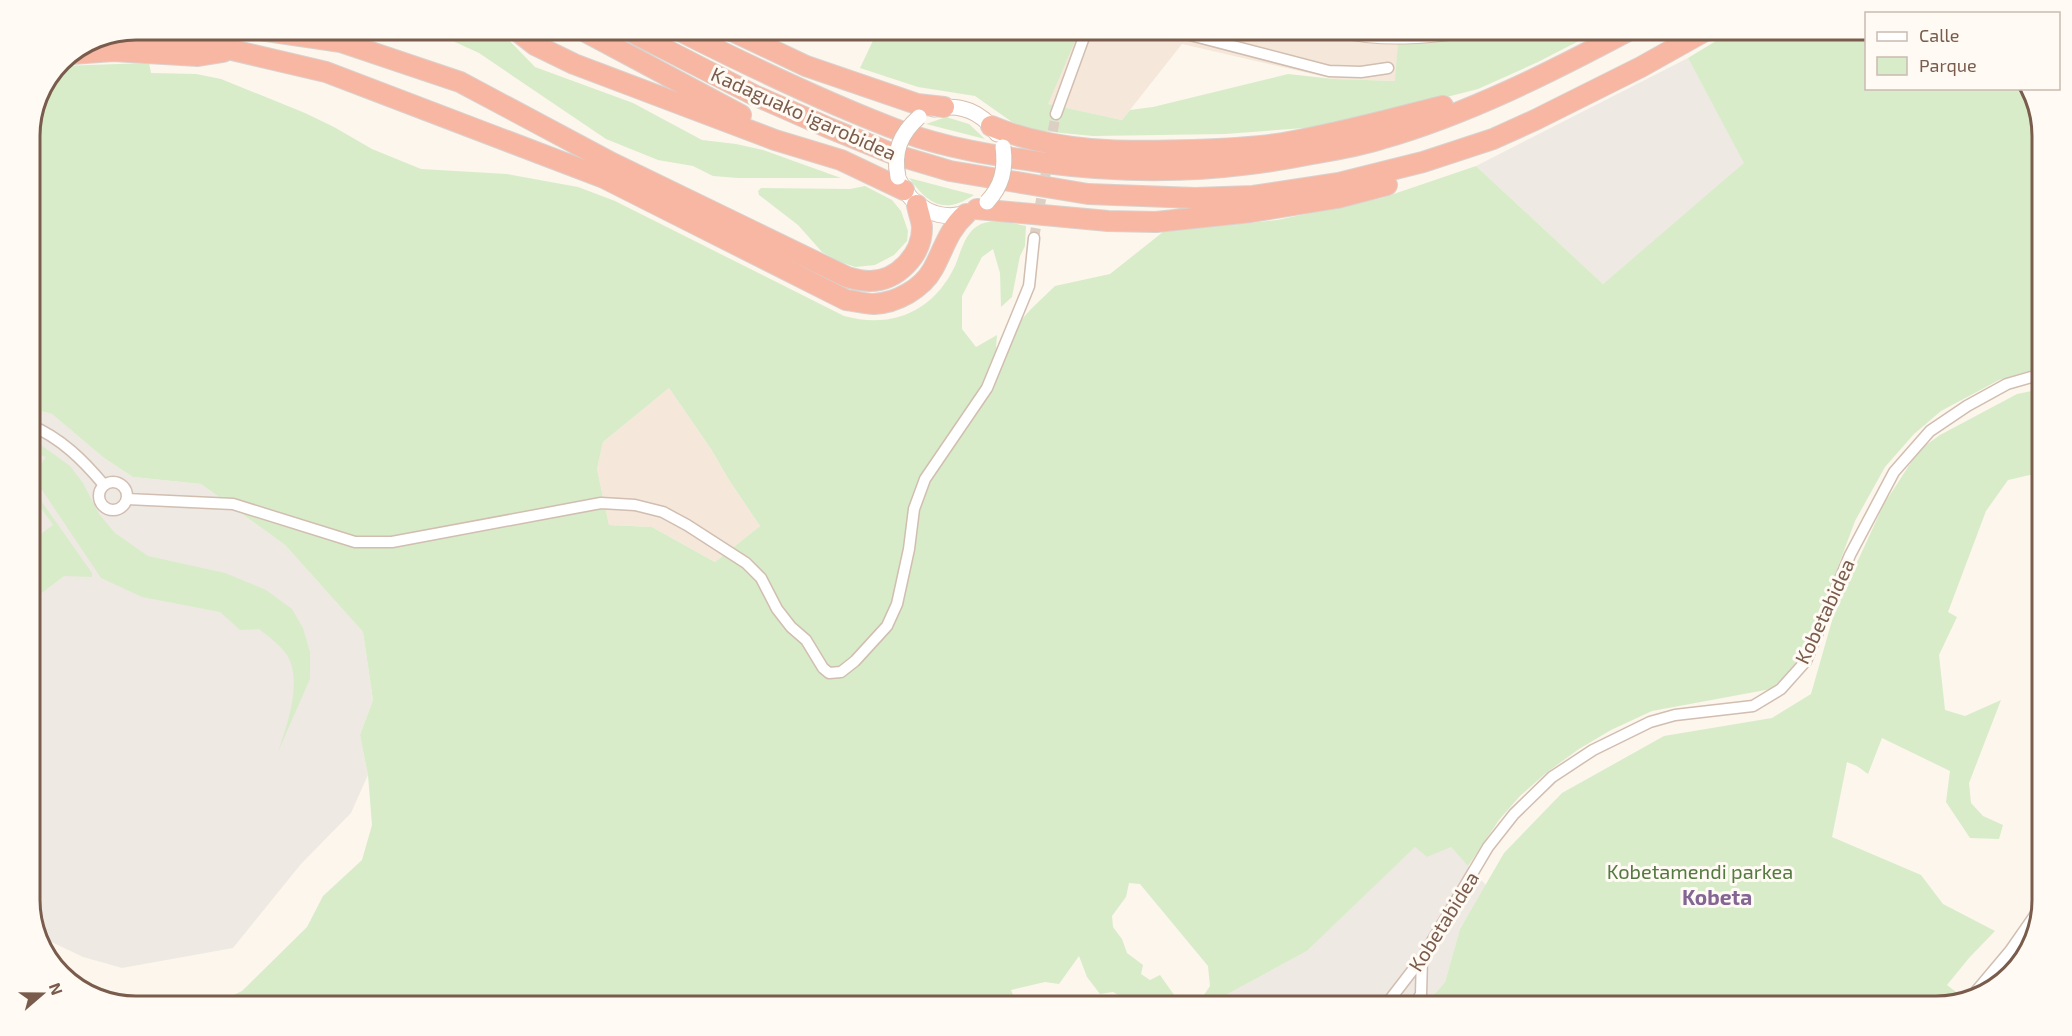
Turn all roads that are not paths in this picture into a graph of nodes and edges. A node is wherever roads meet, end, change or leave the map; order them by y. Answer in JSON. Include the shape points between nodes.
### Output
{"nodes":[{"id":1,"x":173,"y":40,"type":"edge"},
{"id":2,"x":328,"y":40,"type":"edge"},
{"id":3,"x":529,"y":40,"type":"edge"},
{"id":4,"x":600,"y":40,"type":"edge"},
{"id":5,"x":647,"y":40,"type":"edge"},
{"id":6,"x":699,"y":40,"type":"edge"},
{"id":7,"x":751,"y":40,"type":"edge"},
{"id":8,"x":776,"y":40,"type":"edge"},
{"id":9,"x":1083,"y":40,"type":"edge"},
{"id":10,"x":1210,"y":40,"type":"edge"},
{"id":11,"x":1611,"y":40,"type":"edge"},
{"id":12,"x":1689,"y":40,"type":"edge"},
{"id":13,"x":235,"y":50,"type":"junction"},
{"id":14,"x":88,"y":53,"type":"edge"},
{"id":15,"x":1388,"y":68,"type":"dead end"},
{"id":16,"x":861,"y":84,"type":"junction"},
{"id":17,"x":1481,"y":102,"type":"junction"},
{"id":18,"x":944,"y":107,"type":"junction"},
{"id":19,"x":1056,"y":114,"type":"tunnel mouth"},
{"id":20,"x":992,"y":126,"type":"junction"},
{"id":21,"x":800,"y":146,"type":"junction"},
{"id":22,"x":1459,"y":150,"type":"junction"},
{"id":23,"x":901,"y":184,"type":"junction"},
{"id":24,"x":917,"y":205,"type":"junction"},
{"id":25,"x":976,"y":208,"type":"junction"},
{"id":26,"x":1034,"y":238,"type":"tunnel mouth"},
{"id":27,"x":2031,"y":377,"type":"edge"},
{"id":28,"x":41,"y":431,"type":"edge"},
{"id":29,"x":104,"y":485,"type":"junction"},
{"id":30,"x":127,"y":499,"type":"junction"},
{"id":31,"x":2028,"y":925,"type":"edge"},
{"id":32,"x":1422,"y":958,"type":"junction"},
{"id":33,"x":1984,"y":982,"type":"edge"},
{"id":34,"x":1392,"y":996,"type":"edge"},
{"id":35,"x":1420,"y":996,"type":"edge"}],
"edges":[{"from":1,"to":13,"type":"highway"},
{"from":2,"to":24,"type":"highway","via":[[460,82],[612,163],[847,278],[872,281],[891,276],[906,266],[916,252],[922,228]]},
{"from":3,"to":21,"type":"highway","via":[[574,64]]},
{"from":4,"to":21,"type":"highway"},
{"from":5,"to":22,"type":"highway","name":"Kadaguako igarobidea","via":[[754,95],[893,154],[950,171],[1088,195],[1253,196],[1365,178]]},
{"from":6,"to":17,"type":"highway","name":"Kadaguako igarobidea","via":[[814,95],[905,132],[1004,156],[1110,170],[1199,170],[1289,159],[1380,140]]},
{"from":7,"to":16,"type":"highway","via":[[806,66]]},
{"from":8,"to":16,"type":"highway","via":[[843,70]]},
{"from":9,"to":19,"type":"street"},
{"from":10,"to":15,"type":"street","via":[[1329,71]]},
{"from":11,"to":17,"type":"highway","name":"Kadaguako igarobidea"},
{"from":12,"to":22,"type":"highway","name":"Kadaguako igarobidea","via":[[1535,120]]},
{"from":13,"to":14,"type":"highway","via":[[198,56]]},
{"from":13,"to":25,"type":"highway","via":[[326,72],[604,178],[846,300],[874,304],[896,300],[916,288],[932,272],[955,224]]},
{"from":16,"to":18,"type":"highway","via":[[917,104]]},
{"from":17,"to":20,"type":"highway","via":[[1448,105],[1282,144],[1215,149],[1143,151],[1068,146],[1019,138]]},
{"from":18,"to":20,"type":"street","via":[[970,111]]},
{"from":18,"to":23,"type":"street","bridge":true,"via":[[918,117],[909,126],[899,144],[896,164]]},
{"from":20,"to":25,"type":"street","bridge":true,"via":[[1003,147],[1002,177],[995,193]]},
{"from":21,"to":23,"type":"highway"},
{"from":22,"to":25,"type":"highway","via":[[1424,174],[1376,189],[1251,212],[1156,222]]},
{"from":23,"to":24,"type":"street"},
{"from":24,"to":25,"type":"street","via":[[945,216]]},
{"from":26,"to":30,"type":"street","via":[[1029,286],[987,388],[925,479],[914,509],[897,604],[887,626],[841,672],[829,674],[823,668],[806,640],[777,609],[761,578],[746,563],[663,512],[635,505],[601,503],[392,542],[355,542],[233,504]]},
{"from":27,"to":32,"type":"street","name":"Kobetabidea","via":[[2007,384],[1930,431],[1894,472],[1850,555],[1806,661],[1781,689],[1753,706],[1675,715],[1650,722],[1593,750],[1552,777],[1488,847]]},
{"from":28,"to":29,"type":"street","via":[[85,462]]},
{"from":29,"to":30,"type":"street","via":[[113,482],[122,486]]},
{"from":29,"to":30,"type":"street","via":[[98,497],[105,508],[117,510]]},
{"from":31,"to":33,"type":"street"},
{"from":32,"to":34,"type":"street","name":"Kobetabidea"},
{"from":32,"to":35,"type":"street"}]}
